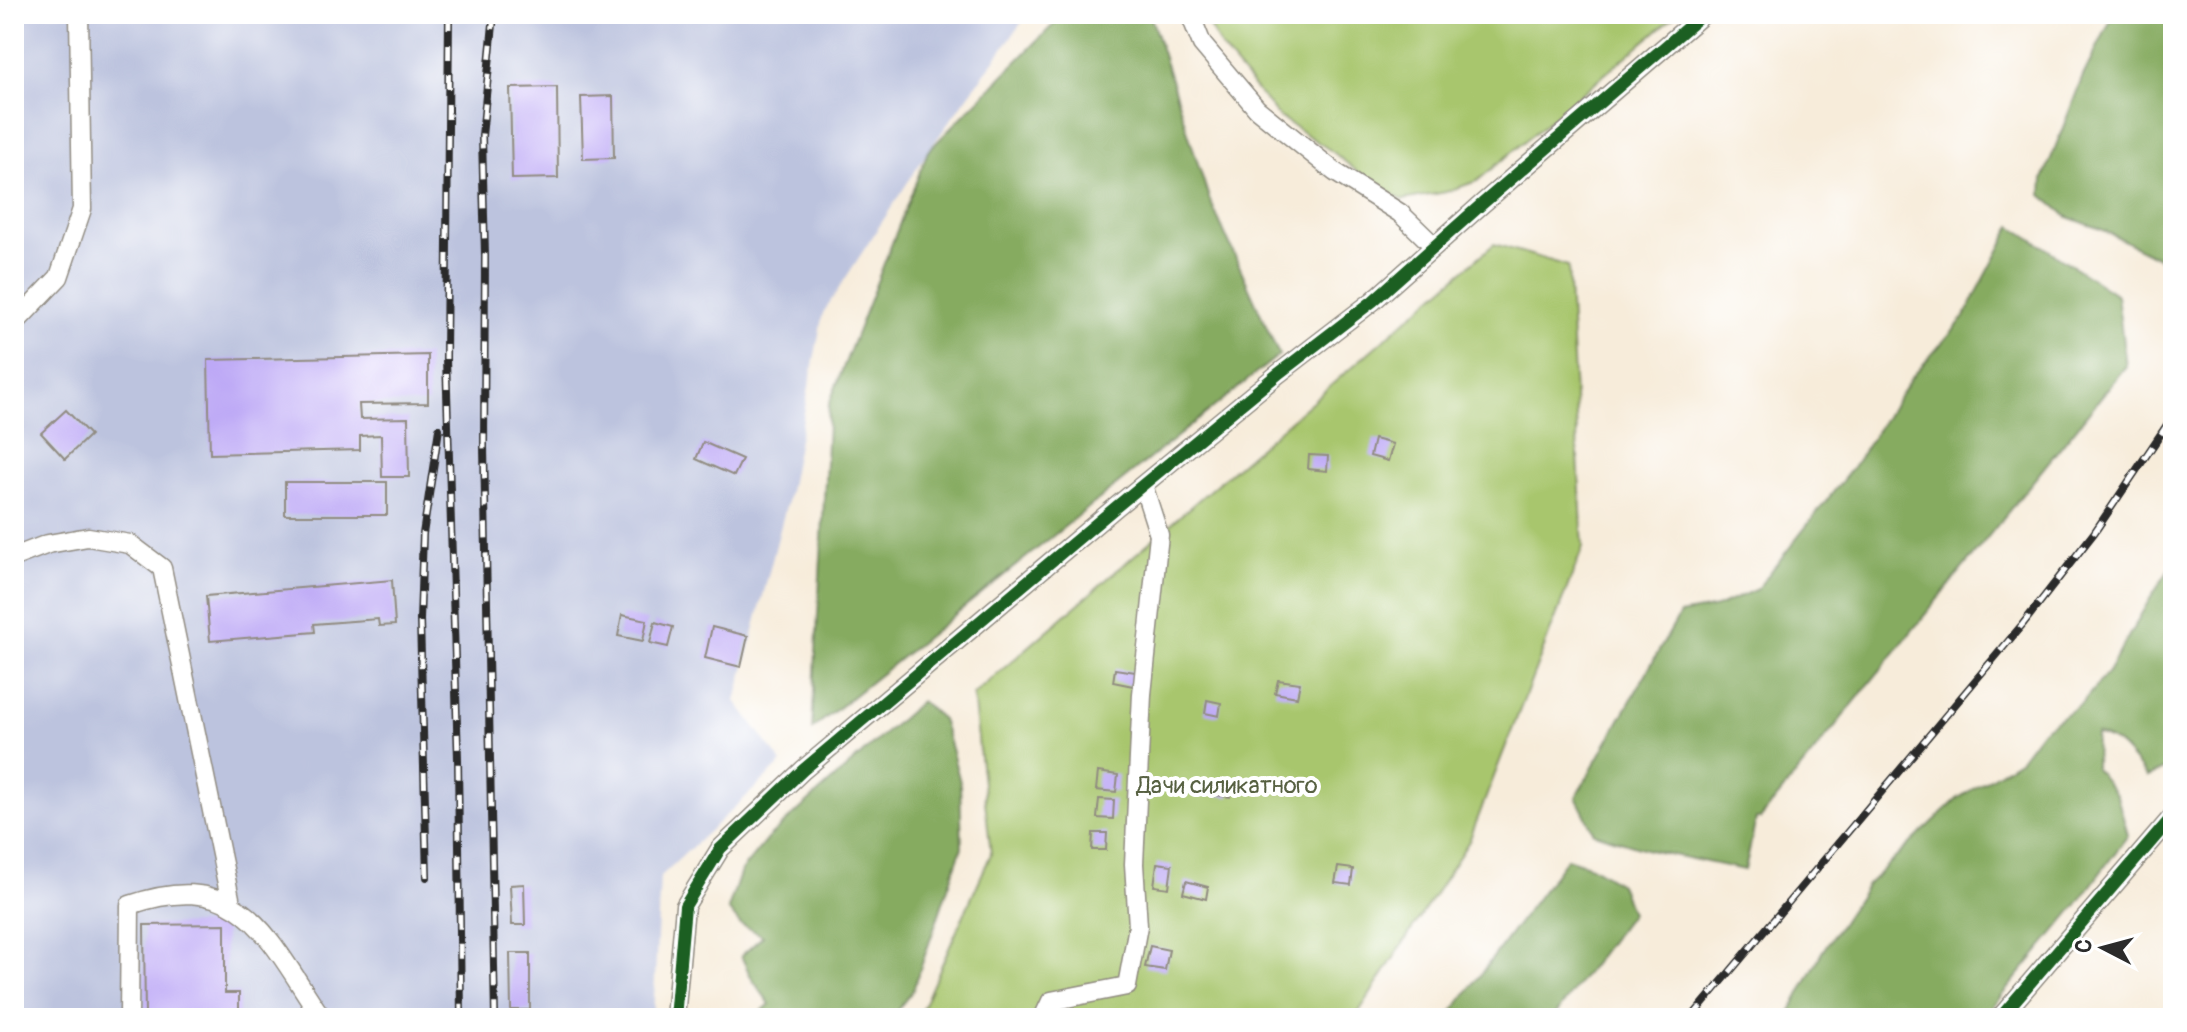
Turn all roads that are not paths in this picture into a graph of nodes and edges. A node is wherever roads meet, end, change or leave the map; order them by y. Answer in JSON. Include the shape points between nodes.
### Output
{"nodes":[{"id":1,"x":79,"y":14,"type":"edge"},
{"id":2,"x":1190,"y":14,"type":"edge"},
{"id":3,"x":1703,"y":14,"type":"edge"},
{"id":4,"x":1434,"y":246,"type":"junction"},
{"id":5,"x":14,"y":324,"type":"edge"},
{"id":6,"x":1143,"y":485,"type":"junction"},
{"id":7,"x":14,"y":557,"type":"edge"},
{"id":8,"x":2173,"y":816,"type":"edge"},
{"id":9,"x":231,"y":903,"type":"junction"},
{"id":10,"x":129,"y":1018,"type":"edge"},
{"id":11,"x":322,"y":1018,"type":"edge"},
{"id":12,"x":675,"y":1018,"type":"edge"},
{"id":13,"x":1043,"y":1018,"type":"edge"},
{"id":14,"x":2000,"y":1018,"type":"edge"}],
"edges":[{"from":1,"to":5,"type":"street","via":[[82,209],[59,277]]},
{"from":2,"to":4,"type":"street","via":[[1202,44],[1257,109],[1335,172],[1400,213]]},
{"from":3,"to":4,"type":"street"},
{"from":4,"to":6,"type":"street"},
{"from":6,"to":12,"type":"street","via":[[803,770],[720,849],[685,906]]},
{"from":6,"to":13,"type":"street","via":[[1159,535],[1142,694],[1134,864],[1138,926],[1127,986],[1051,1001]]},
{"from":7,"to":9,"type":"street","via":[[88,537],[130,544],[162,568]]},
{"from":8,"to":14,"type":"street"},
{"from":9,"to":10,"type":"street","via":[[193,894],[156,896],[130,905]]},
{"from":9,"to":11,"type":"street","via":[[257,922]]}]}
